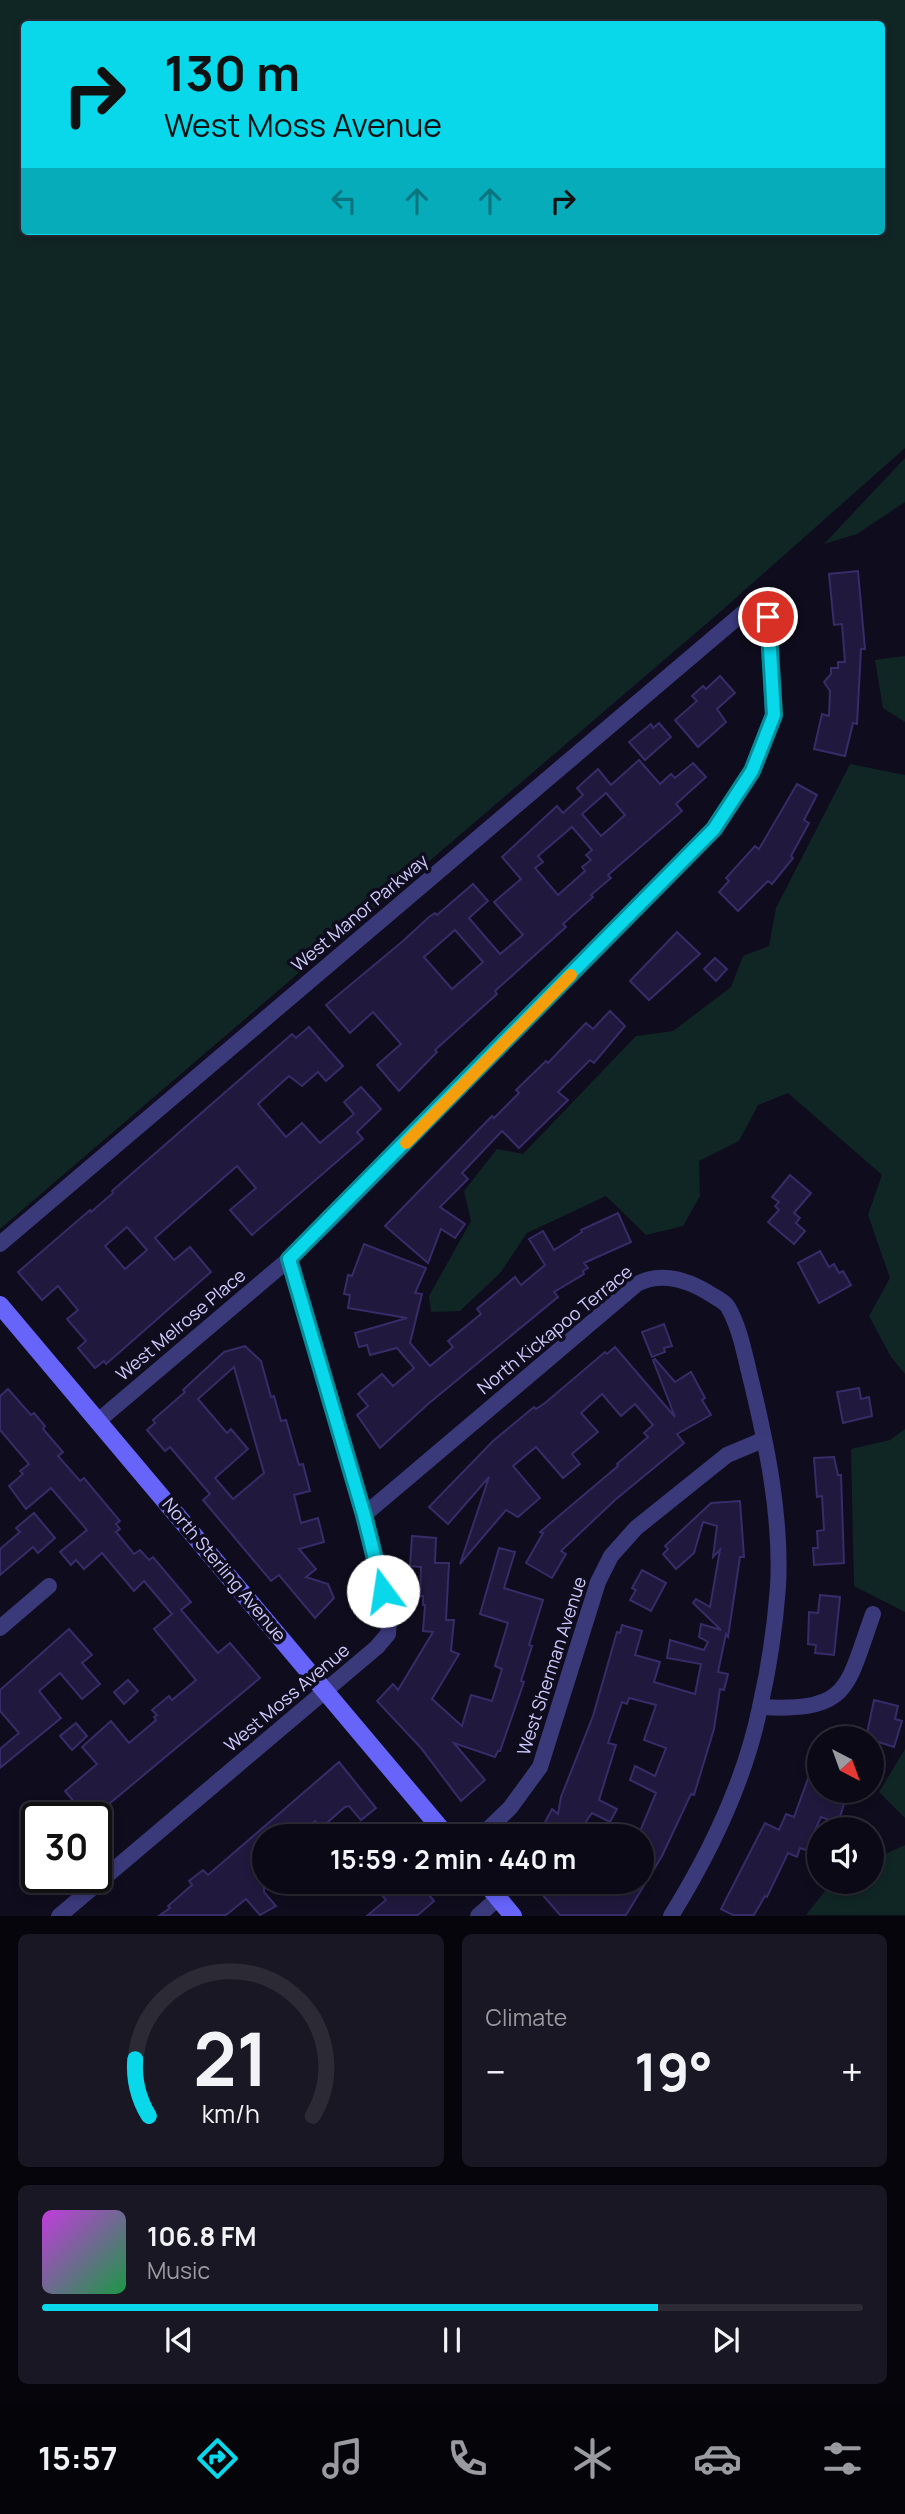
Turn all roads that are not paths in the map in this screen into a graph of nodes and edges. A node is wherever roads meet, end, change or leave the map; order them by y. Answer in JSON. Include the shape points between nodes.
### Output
{"nodes":[{"id":1,"x":0,"y":1244,"type":"edge"},
{"id":2,"x":289,"y":1259,"type":"junction"},
{"id":3,"x":0,"y":1306,"type":"edge"},
{"id":4,"x":98,"y":1421,"type":"junction"},
{"id":5,"x":764,"y":1440,"type":"junction"},
{"id":6,"x":364,"y":1515,"type":"junction"},
{"id":7,"x":49,"y":1586,"type":"dead end"},
{"id":8,"x":873,"y":1614,"type":"dead end"},
{"id":9,"x":0,"y":1628,"type":"edge"},
{"id":10,"x":326,"y":1690,"type":"junction"},
{"id":11,"x":760,"y":1707,"type":"junction"},
{"id":12,"x":437,"y":1824,"type":"edge"},
{"id":13,"x":493,"y":1824,"type":"edge"},
{"id":14,"x":495,"y":1894,"type":"edge"},
{"id":15,"x":498,"y":1898,"type":"junction"},
{"id":16,"x":59,"y":1916,"type":"edge"},
{"id":17,"x":478,"y":1916,"type":"edge"},
{"id":18,"x":513,"y":1916,"type":"edge"},
{"id":19,"x":671,"y":1916,"type":"edge"}],
"edges":[{"from":1,"to":2,"type":"street","name":"West Manor Parkway","via":[[744,612],[768,617],[774,715],[752,771],[714,829]]},
{"from":2,"to":4,"type":"street","name":"West Melrose Place"},
{"from":2,"to":6,"type":"street","name":"West Moss Avenue"},
{"from":3,"to":4,"type":"street","name":"North Sterling Avenue"},
{"from":4,"to":10,"type":"street","name":"North Sterling Avenue"},
{"from":5,"to":6,"type":"street","name":"North Kickapoo Terrace","via":[[743,1346],[727,1304],[695,1284],[648,1279],[634,1286]]},
{"from":5,"to":11,"type":"street","name":"North Kickapoo Terrace","via":[[776,1523],[778,1585]]},
{"from":5,"to":13,"type":"street","name":"West Sherman Avenue","via":[[727,1455],[636,1528],[611,1556],[598,1582],[540,1767]]},
{"from":6,"to":10,"type":"street","name":"West Moss Avenue","via":[[389,1617],[388,1634]]},
{"from":7,"to":9,"type":"street"},
{"from":8,"to":11,"type":"street","via":[[840,1693],[813,1707]]},
{"from":10,"to":12,"type":"street","name":"North Sterling Avenue"},
{"from":10,"to":16,"type":"street","name":"West Moss Avenue"},
{"from":11,"to":19,"type":"street","name":"North Kickapoo Terrace","via":[[746,1761]]},
{"from":14,"to":15,"type":"street"},
{"from":15,"to":17,"type":"street"},
{"from":15,"to":18,"type":"street"}]}
